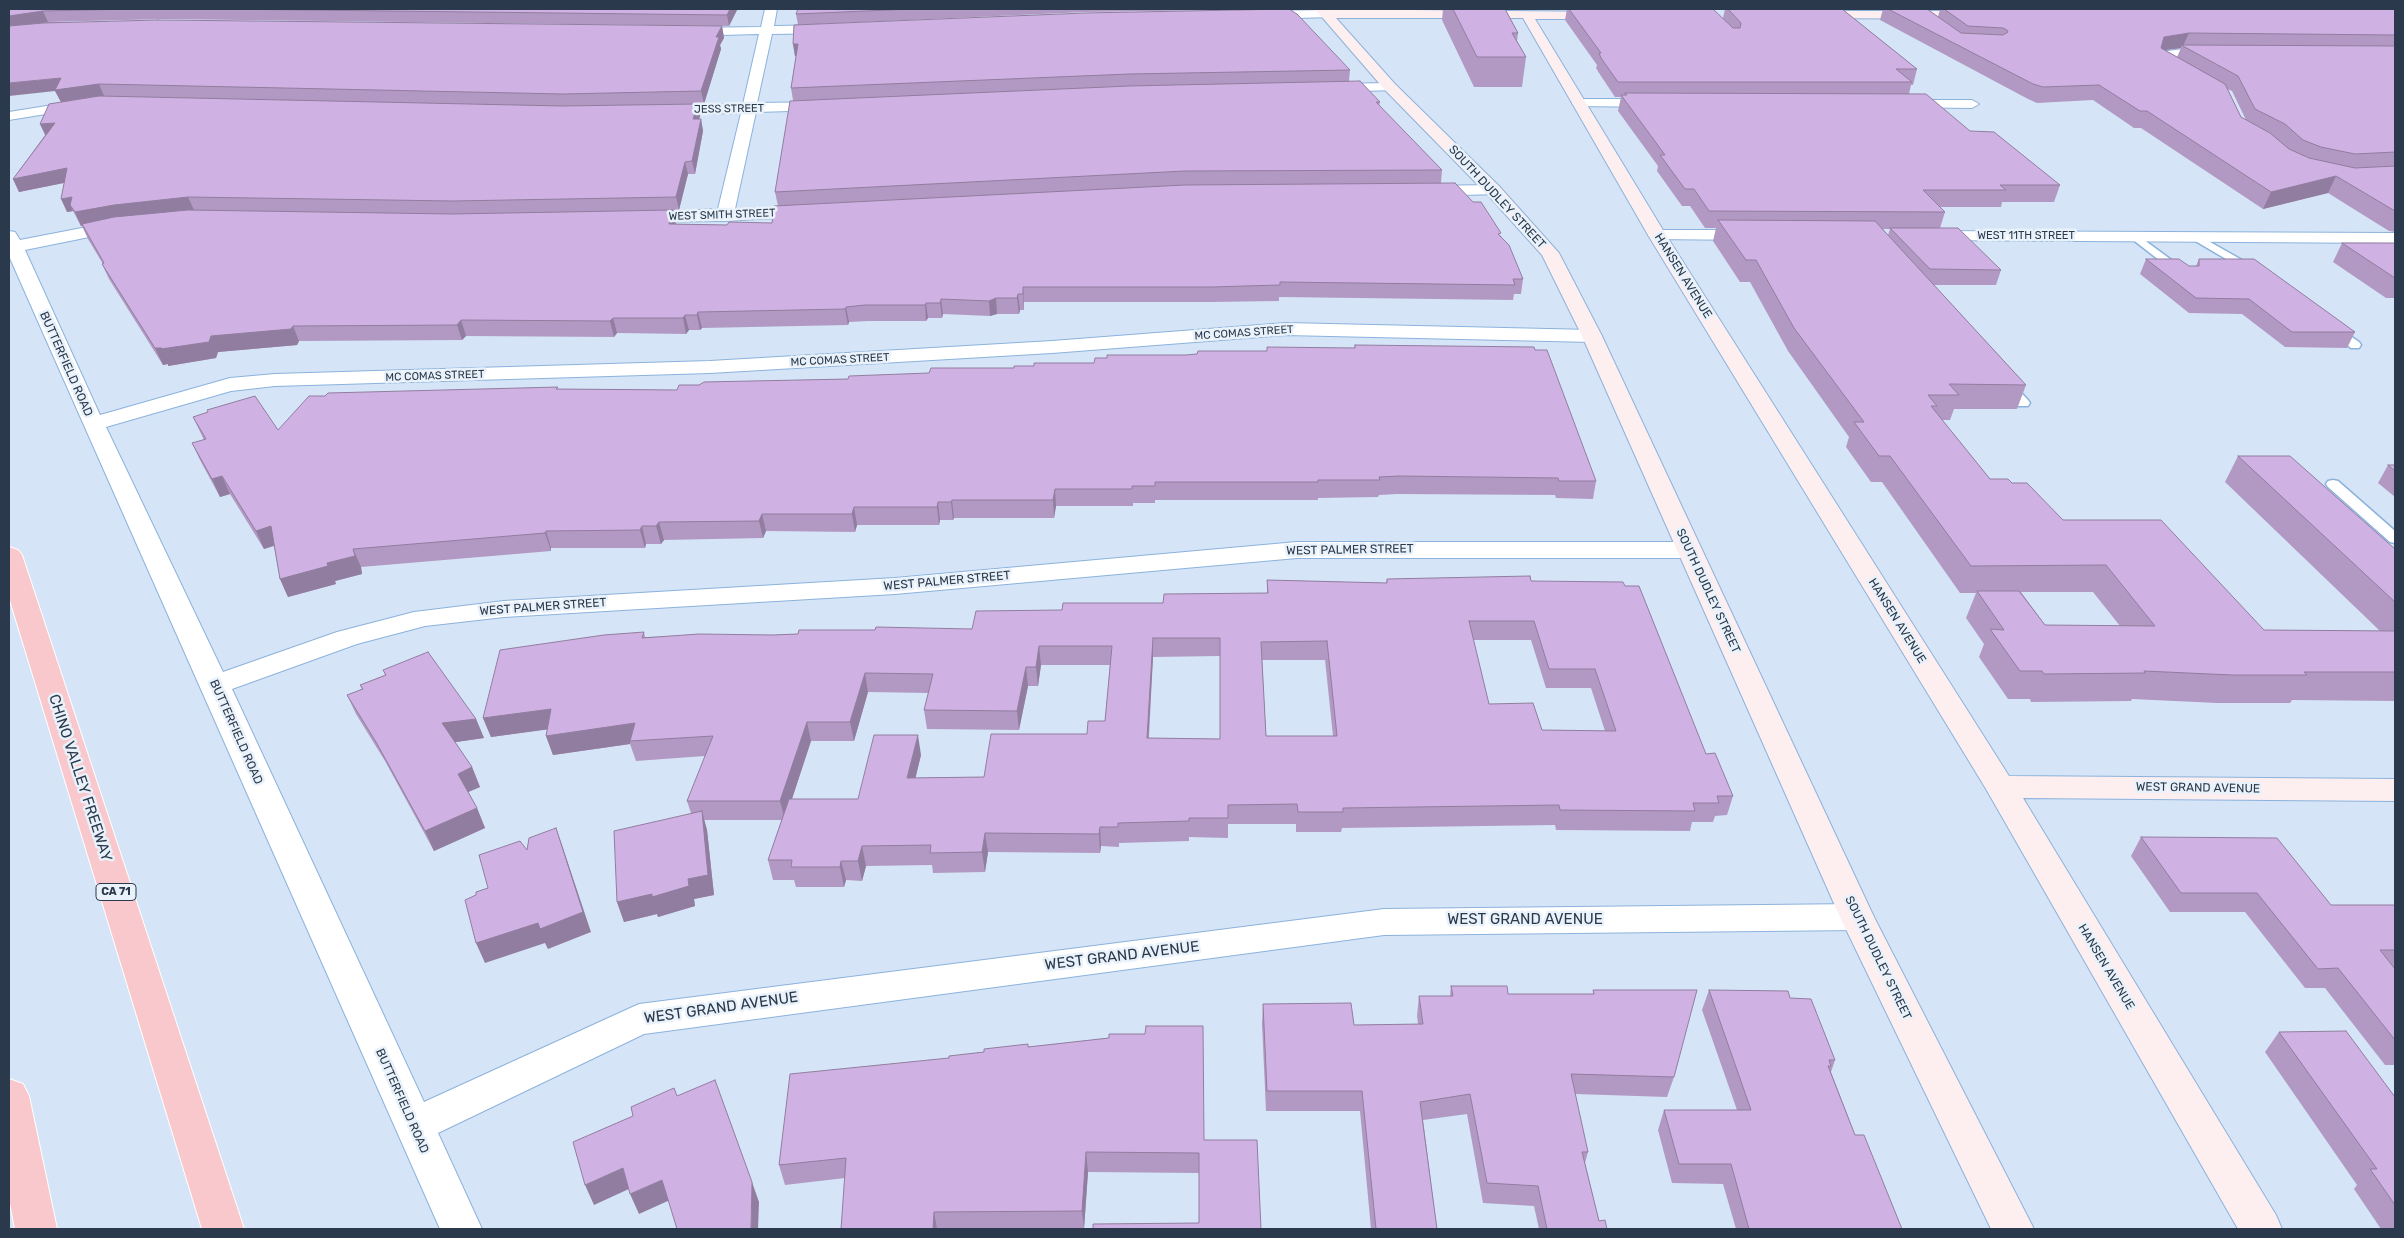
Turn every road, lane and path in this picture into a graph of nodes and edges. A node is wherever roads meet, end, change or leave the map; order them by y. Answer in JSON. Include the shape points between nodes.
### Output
{"nodes":[{"id":1,"x":771,"y":9,"type":"edge"},
{"id":2,"x":1324,"y":11,"type":"edge"},
{"id":3,"x":1498,"y":12,"type":"edge"},
{"id":4,"x":1250,"y":15,"type":"edge"},
{"id":5,"x":1527,"y":15,"type":"junction"},
{"id":6,"x":1614,"y":15,"type":"edge"},
{"id":7,"x":1796,"y":15,"type":"edge"},
{"id":8,"x":1920,"y":15,"type":"junction"},
{"id":9,"x":1990,"y":15,"type":"edge"},
{"id":10,"x":1934,"y":24,"type":"edge"},
{"id":11,"x":842,"y":28,"type":"edge"},
{"id":12,"x":676,"y":32,"type":"edge"},
{"id":13,"x":764,"y":32,"type":"junction"},
{"id":14,"x":2230,"y":54,"type":"edge"},
{"id":15,"x":2201,"y":81,"type":"edge"},
{"id":16,"x":1390,"y":86,"type":"junction"},
{"id":17,"x":1316,"y":88,"type":"edge"},
{"id":18,"x":94,"y":103,"type":"edge"},
{"id":19,"x":1579,"y":103,"type":"junction"},
{"id":20,"x":1677,"y":103,"type":"edge"},
{"id":21,"x":1883,"y":104,"type":"edge"},
{"id":22,"x":1972,"y":104,"type":"dead end"},
{"id":23,"x":838,"y":106,"type":"edge"},
{"id":24,"x":749,"y":109,"type":"junction"},
{"id":25,"x":643,"y":111,"type":"edge"},
{"id":26,"x":9,"y":116,"type":"edge"},
{"id":27,"x":1493,"y":190,"type":"junction"},
{"id":28,"x":1405,"y":191,"type":"edge"},
{"id":29,"x":822,"y":211,"type":"edge"},
{"id":30,"x":725,"y":216,"type":"junction"},
{"id":31,"x":617,"y":219,"type":"edge"},
{"id":32,"x":138,"y":223,"type":"edge"},
{"id":33,"x":1658,"y":235,"type":"junction"},
{"id":34,"x":1764,"y":235,"type":"edge"},
{"id":35,"x":1911,"y":236,"type":"edge"},
{"id":36,"x":2136,"y":237,"type":"junction"},
{"id":37,"x":2196,"y":237,"type":"junction"},
{"id":38,"x":2395,"y":238,"type":"edge"},
{"id":39,"x":11,"y":241,"type":"edge"},
{"id":40,"x":2186,"y":277,"type":"edge"},
{"id":41,"x":2264,"y":278,"type":"edge"},
{"id":42,"x":2323,"y":321,"type":"edge"},
{"id":43,"x":1592,"y":336,"type":"junction"},
{"id":44,"x":2355,"y":345,"type":"dead end"},
{"id":45,"x":1997,"y":374,"type":"edge"},
{"id":46,"x":2023,"y":403,"type":"dead end"},
{"id":47,"x":93,"y":424,"type":"junction"},
{"id":48,"x":2333,"y":484,"type":"dead end"},
{"id":49,"x":2395,"y":539,"type":"edge"},
{"id":50,"x":1689,"y":550,"type":"junction"},
{"id":51,"x":9,"y":555,"type":"edge"},
{"id":52,"x":215,"y":685,"type":"junction"},
{"id":53,"x":2000,"y":787,"type":"junction"},
{"id":54,"x":2395,"y":790,"type":"edge"},
{"id":55,"x":1857,"y":917,"type":"junction"},
{"id":56,"x":9,"y":1096,"type":"edge"},
{"id":57,"x":413,"y":1126,"type":"junction"},
{"id":58,"x":36,"y":1229,"type":"edge"},
{"id":59,"x":223,"y":1229,"type":"edge"},
{"id":60,"x":460,"y":1229,"type":"edge"},
{"id":61,"x":2013,"y":1229,"type":"edge"},
{"id":62,"x":2261,"y":1229,"type":"edge"}],
"edges":[{"from":1,"to":13,"type":"street"},
{"from":2,"to":3,"type":"street"},
{"from":2,"to":4,"type":"street"},
{"from":2,"to":16,"type":"street","name":"SOUTH DUDLEY STREET"},
{"from":3,"to":5,"type":"street"},
{"from":5,"to":6,"type":"street"},
{"from":5,"to":19,"type":"street","name":"HANSEN AVENUE"},
{"from":7,"to":8,"type":"street"},
{"from":8,"to":9,"type":"street"},
{"from":8,"to":10,"type":"lane"},
{"from":11,"to":13,"type":"street"},
{"from":12,"to":13,"type":"street"},
{"from":13,"to":24,"type":"street"},
{"from":14,"to":15,"type":"street","via":[[2164,55],[2163,61]]},
{"from":16,"to":17,"type":"street"},
{"from":16,"to":27,"type":"street","name":"SOUTH DUDLEY STREET"},
{"from":18,"to":26,"type":"street"},
{"from":19,"to":20,"type":"street"},
{"from":19,"to":33,"type":"street","name":"HANSEN AVENUE"},
{"from":21,"to":22,"type":"street"},
{"from":23,"to":24,"type":"street","name":"JESS STREET"},
{"from":24,"to":25,"type":"street","name":"JESS STREET"},
{"from":24,"to":30,"type":"street"},
{"from":27,"to":28,"type":"street"},
{"from":27,"to":43,"type":"street","name":"SOUTH DUDLEY STREET","via":[[1550,253]]},
{"from":29,"to":30,"type":"street","name":"WEST SMITH STREET"},
{"from":30,"to":31,"type":"street","name":"WEST SMITH STREET"},
{"from":32,"to":39,"type":"street"},
{"from":33,"to":34,"type":"street"},
{"from":33,"to":53,"type":"street","name":"HANSEN AVENUE"},
{"from":35,"to":36,"type":"street","name":"WEST 11TH STREET"},
{"from":36,"to":37,"type":"street","name":"WEST 11TH STREET"},
{"from":36,"to":40,"type":"lane"},
{"from":37,"to":38,"type":"street","name":"WEST 11TH STREET"},
{"from":37,"to":41,"type":"lane"},
{"from":39,"to":47,"type":"street","name":"BUTTERFIELD ROAD"},
{"from":42,"to":44,"type":"lane"},
{"from":43,"to":47,"type":"street","name":"MC COMAS STREET","via":[[1286,330],[710,367],[275,380],[230,385]]},
{"from":43,"to":50,"type":"street","name":"SOUTH DUDLEY STREET"},
{"from":45,"to":46,"type":"lane"},
{"from":47,"to":52,"type":"street","name":"BUTTERFIELD ROAD"},
{"from":48,"to":49,"type":"lane"},
{"from":50,"to":52,"type":"street","name":"WEST PALMER STREET","via":[[1297,550],[895,586],[504,609],[424,618],[347,638]]},
{"from":50,"to":55,"type":"street","name":"SOUTH DUDLEY STREET"},
{"from":51,"to":59,"type":"highway","name":"CHINO VALLEY FREEWAY","number":"CA 71"},
{"from":52,"to":57,"type":"street","name":"BUTTERFIELD ROAD"},
{"from":53,"to":54,"type":"street","name":"WEST GRAND AVENUE"},
{"from":53,"to":62,"type":"street","name":"HANSEN AVENUE"},
{"from":55,"to":57,"type":"street","name":"WEST GRAND AVENUE","via":[[1384,922],[639,1019]]},
{"from":55,"to":61,"type":"street","name":"SOUTH DUDLEY STREET"},
{"from":56,"to":58,"type":"highway"},
{"from":57,"to":60,"type":"street","name":"BUTTERFIELD ROAD"}]}
